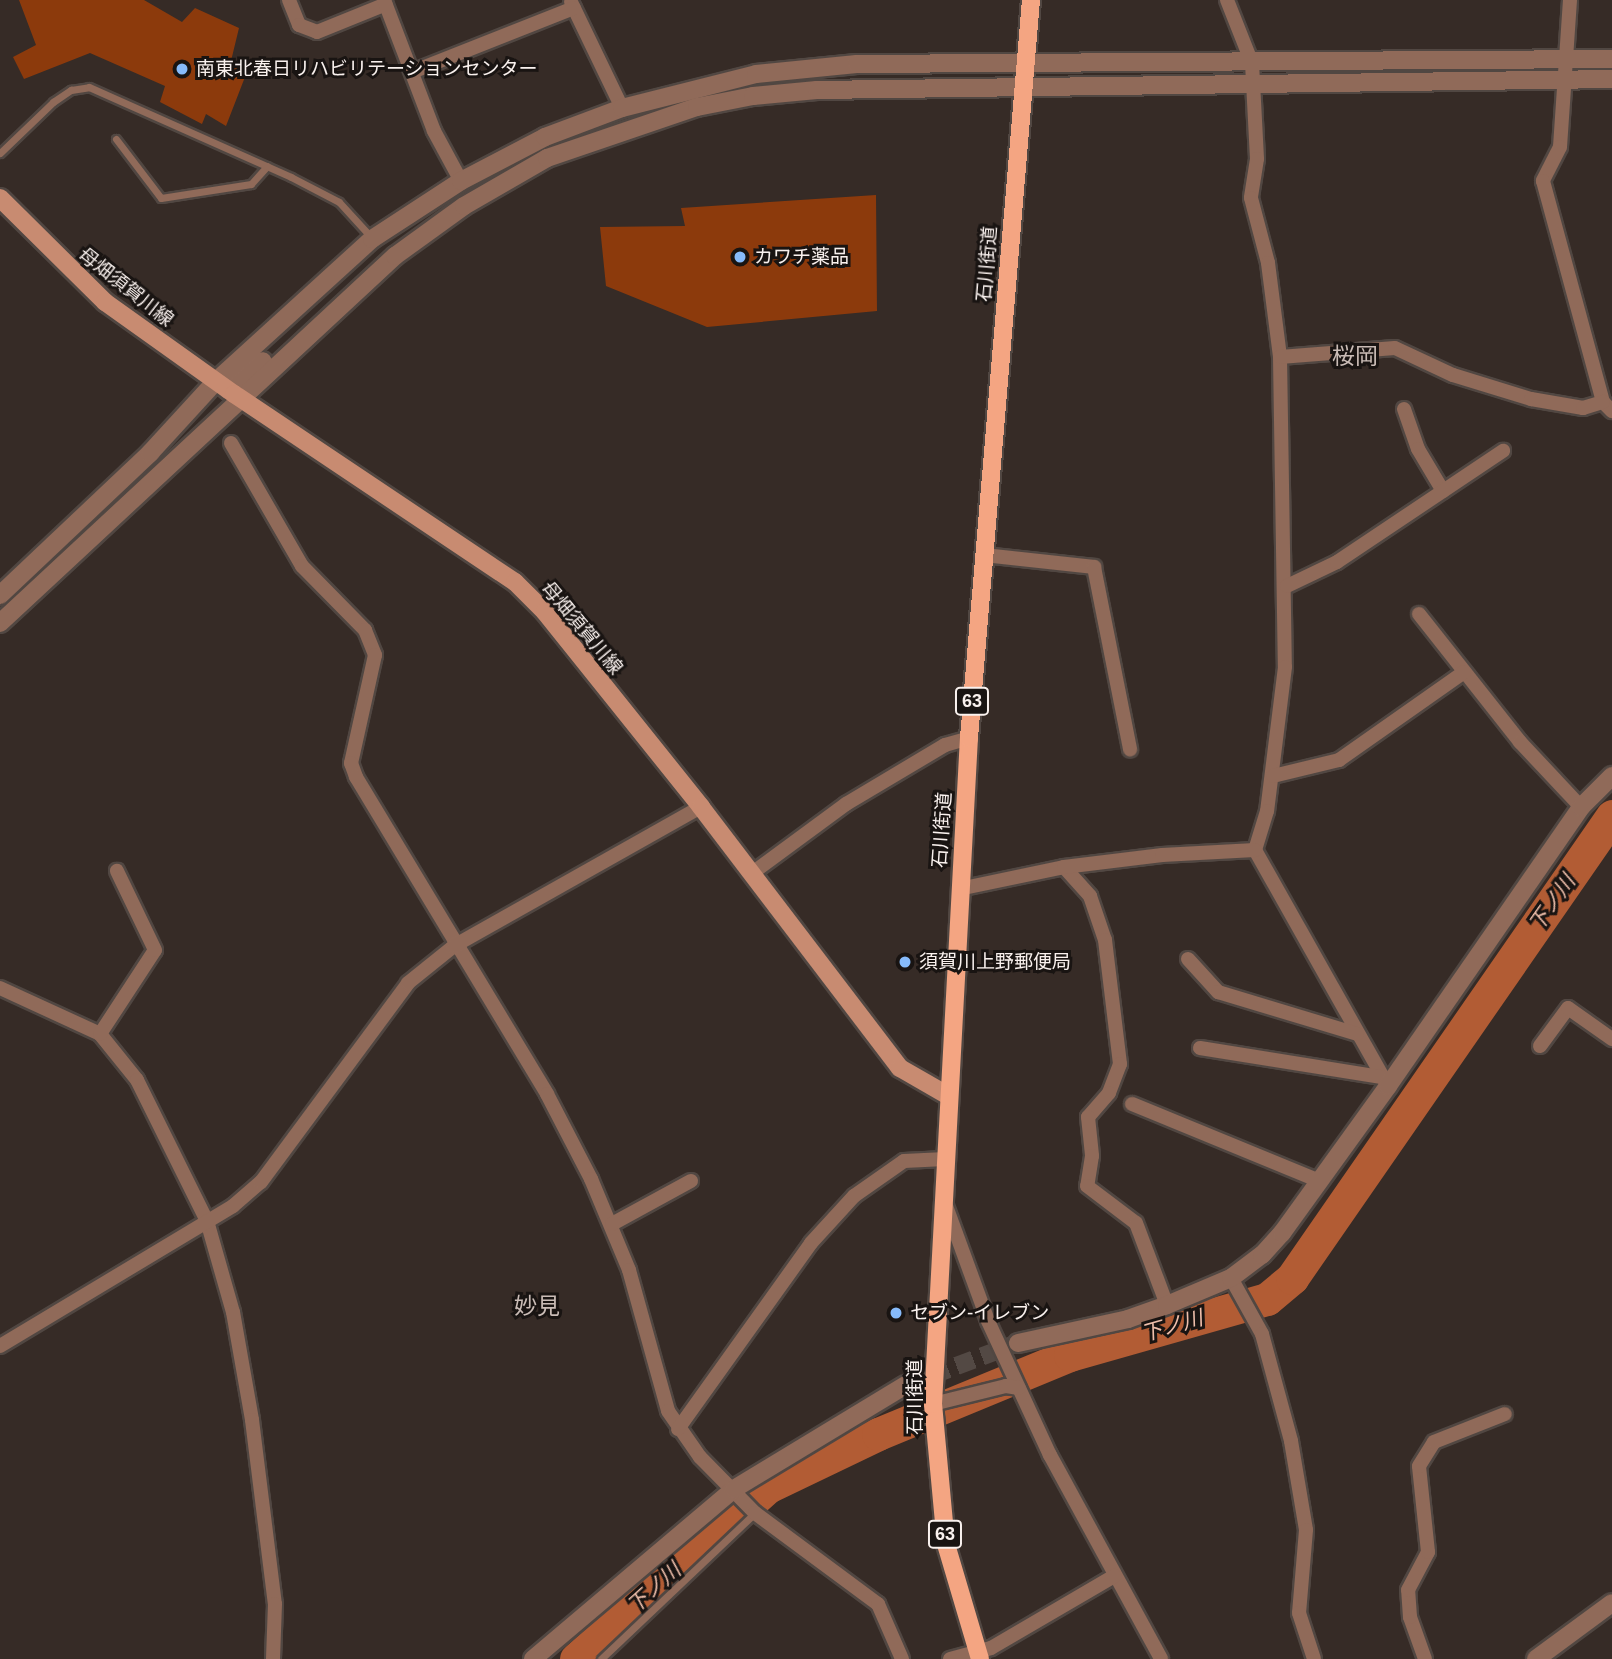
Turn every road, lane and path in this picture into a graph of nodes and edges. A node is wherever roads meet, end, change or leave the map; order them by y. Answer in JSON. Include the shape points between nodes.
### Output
{"nodes":[{"id":1,"x":289,"y":0,"type":"edge"},
{"id":2,"x":1031,"y":0,"type":"edge"},
{"id":3,"x":1227,"y":0,"type":"edge"},
{"id":4,"x":1570,"y":0,"type":"edge"},
{"id":5,"x":385,"y":2,"type":"edge"},
{"id":6,"x":572,"y":4,"type":"edge"},
{"id":7,"x":1566,"y":59,"type":"junction"},
{"id":8,"x":1612,"y":59,"type":"edge"},
{"id":9,"x":1026,"y":62,"type":"junction"},
{"id":10,"x":1252,"y":63,"type":"junction"},
{"id":11,"x":412,"y":72,"type":"junction"},
{"id":12,"x":1563,"y":79,"type":"junction"},
{"id":13,"x":1612,"y":79,"type":"edge"},
{"id":14,"x":1253,"y":82,"type":"junction"},
{"id":15,"x":1023,"y":86,"type":"junction"},
{"id":16,"x":622,"y":108,"type":"junction"},
{"id":17,"x":116,"y":139,"type":"dead end"},
{"id":18,"x":0,"y":153,"type":"edge"},
{"id":19,"x":267,"y":166,"type":"junction"},
{"id":20,"x":461,"y":181,"type":"junction"},
{"id":21,"x":0,"y":198,"type":"edge"},
{"id":22,"x":372,"y":239,"type":"junction"},
{"id":23,"x":1280,"y":357,"type":"junction"},
{"id":24,"x":230,"y":391,"type":"junction"},
{"id":25,"x":1607,"y":406,"type":"edge"},
{"id":26,"x":1404,"y":408,"type":"dead end"},
{"id":27,"x":231,"y":443,"type":"dead end"},
{"id":28,"x":1503,"y":451,"type":"dead end"},
{"id":29,"x":1443,"y":491,"type":"junction"},
{"id":30,"x":984,"y":555,"type":"junction"},
{"id":31,"x":1287,"y":586,"type":"junction"},
{"id":32,"x":0,"y":594,"type":"edge"},
{"id":33,"x":1419,"y":614,"type":"dead end"},
{"id":34,"x":0,"y":623,"type":"edge"},
{"id":35,"x":1464,"y":672,"type":"junction"},
{"id":36,"x":969,"y":738,"type":"junction"},
{"id":37,"x":1130,"y":749,"type":"dead end"},
{"id":38,"x":1273,"y":776,"type":"junction"},
{"id":39,"x":1612,"y":776,"type":"edge"},
{"id":40,"x":701,"y":807,"type":"junction"},
{"id":41,"x":1581,"y":807,"type":"junction"},
{"id":42,"x":1255,"y":850,"type":"junction"},
{"id":43,"x":1064,"y":867,"type":"junction"},
{"id":44,"x":117,"y":871,"type":"dead end"},
{"id":45,"x":751,"y":874,"type":"junction"},
{"id":46,"x":959,"y":889,"type":"junction"},
{"id":47,"x":454,"y":946,"type":"junction"},
{"id":48,"x":1188,"y":959,"type":"dead end"},
{"id":49,"x":0,"y":988,"type":"edge"},
{"id":50,"x":100,"y":1034,"type":"junction"},
{"id":51,"x":1357,"y":1034,"type":"junction"},
{"id":52,"x":1612,"y":1039,"type":"edge"},
{"id":53,"x":1541,"y":1046,"type":"dead end"},
{"id":54,"x":1200,"y":1048,"type":"dead end"},
{"id":55,"x":1385,"y":1082,"type":"junction"},
{"id":56,"x":947,"y":1095,"type":"junction"},
{"id":57,"x":1132,"y":1104,"type":"dead end"},
{"id":58,"x":945,"y":1159,"type":"junction"},
{"id":59,"x":691,"y":1181,"type":"dead end"},
{"id":60,"x":1320,"y":1181,"type":"junction"},
{"id":61,"x":946,"y":1206,"type":"junction"},
{"id":62,"x":207,"y":1221,"type":"junction"},
{"id":63,"x":612,"y":1224,"type":"junction"},
{"id":64,"x":1231,"y":1278,"type":"junction"},
{"id":65,"x":1167,"y":1305,"type":"junction"},
{"id":66,"x":1018,"y":1343,"type":"tunnel mouth"},
{"id":67,"x":0,"y":1346,"type":"edge"},
{"id":68,"x":906,"y":1385,"type":"tunnel mouth"},
{"id":69,"x":1019,"y":1388,"type":"junction"},
{"id":70,"x":933,"y":1404,"type":"junction"},
{"id":71,"x":1505,"y":1414,"type":"dead end"},
{"id":72,"x":678,"y":1429,"type":"junction"},
{"id":73,"x":734,"y":1489,"type":"junction"},
{"id":74,"x":755,"y":1513,"type":"junction"},
{"id":75,"x":1114,"y":1576,"type":"junction"},
{"id":76,"x":1612,"y":1603,"type":"edge"},
{"id":77,"x":978,"y":1655,"type":"edge"},
{"id":78,"x":273,"y":1659,"type":"edge"},
{"id":79,"x":533,"y":1659,"type":"edge"},
{"id":80,"x":601,"y":1659,"type":"edge"},
{"id":81,"x":902,"y":1659,"type":"edge"},
{"id":82,"x":950,"y":1659,"type":"edge"},
{"id":83,"x":1161,"y":1659,"type":"edge"},
{"id":84,"x":1314,"y":1659,"type":"edge"},
{"id":85,"x":1425,"y":1659,"type":"edge"},
{"id":86,"x":1536,"y":1659,"type":"edge"}],
"edges":[{"from":1,"to":5,"type":"street","via":[[299,26],[317,32]]},
{"from":2,"to":9,"type":"main road","name":"石川街道","number":"63"},
{"from":3,"to":10,"type":"street"},
{"from":4,"to":7,"type":"street"},
{"from":5,"to":11,"type":"street"},
{"from":6,"to":11,"type":"street"},
{"from":6,"to":16,"type":"street"},
{"from":7,"to":8,"type":"street"},
{"from":7,"to":10,"type":"street"},
{"from":7,"to":12,"type":"street"},
{"from":9,"to":10,"type":"street"},
{"from":9,"to":15,"type":"main road","name":"石川街道","number":"63"},
{"from":9,"to":16,"type":"street","via":[[857,64],[756,74]]},
{"from":10,"to":14,"type":"street"},
{"from":11,"to":20,"type":"street","via":[[434,131]]},
{"from":12,"to":13,"type":"street"},
{"from":12,"to":14,"type":"street"},
{"from":12,"to":25,"type":"street","via":[[1560,147],[1543,181]]},
{"from":14,"to":15,"type":"street"},
{"from":14,"to":23,"type":"street","via":[[1257,159],[1251,198],[1268,263]]},
{"from":15,"to":24,"type":"street","via":[[817,90],[697,107],[547,158],[464,206],[395,256],[318,323],[277,348]]},
{"from":15,"to":30,"type":"main road","name":"石川街道","number":"63"},
{"from":16,"to":20,"type":"street","via":[[545,137]]},
{"from":17,"to":19,"type":"lane","via":[[162,198],[251,184]]},
{"from":18,"to":19,"type":"lane","via":[[53,102],[71,90],[89,88]]},
{"from":19,"to":22,"type":"lane","via":[[339,202]]},
{"from":20,"to":22,"type":"street"},
{"from":21,"to":24,"type":"main road","name":"母畑須賀川線","via":[[105,302]]},
{"from":22,"to":24,"type":"street"},
{"from":23,"to":25,"type":"street","via":[[1395,348],[1453,375],[1531,399],[1583,408]]},
{"from":23,"to":31,"type":"street"},
{"from":24,"to":32,"type":"street","via":[[150,453]]},
{"from":24,"to":34,"type":"street"},
{"from":24,"to":40,"type":"main road","name":"母畑須賀川線","via":[[515,582],[545,612]]},
{"from":26,"to":29,"type":"street","via":[[1418,449]]},
{"from":27,"to":47,"type":"street","via":[[302,566],[365,630],[375,655],[351,763]]},
{"from":28,"to":29,"type":"street"},
{"from":29,"to":31,"type":"street","via":[[1337,562]]},
{"from":30,"to":36,"type":"main road","name":"石川街道","number":"63"},
{"from":30,"to":37,"type":"street","via":[[1094,567]]},
{"from":31,"to":38,"type":"street","via":[[1283,700]]},
{"from":33,"to":35,"type":"street"},
{"from":35,"to":38,"type":"street","via":[[1339,760]]},
{"from":35,"to":41,"type":"street","via":[[1520,742]]},
{"from":36,"to":45,"type":"street","via":[[945,745],[846,804]]},
{"from":36,"to":46,"type":"main road","name":"石川街道","number":"63"},
{"from":38,"to":42,"type":"street"},
{"from":39,"to":41,"type":"street"},
{"from":40,"to":45,"type":"main road","name":"母畑須賀川線"},
{"from":40,"to":47,"type":"street"},
{"from":41,"to":55,"type":"street"},
{"from":42,"to":43,"type":"street"},
{"from":42,"to":51,"type":"street"},
{"from":43,"to":46,"type":"street"},
{"from":43,"to":65,"type":"street","via":[[1090,896],[1105,940],[1119,1064],[1109,1093],[1088,1117],[1092,1156],[1087,1186],[1136,1223]]},
{"from":44,"to":50,"type":"street","via":[[155,950]]},
{"from":45,"to":56,"type":"main road","name":"母畑須賀川線","via":[[900,1068]]},
{"from":46,"to":56,"type":"main road","name":"石川街道","number":"63"},
{"from":47,"to":62,"type":"street","via":[[408,983],[261,1182]]},
{"from":47,"to":63,"type":"street","via":[[547,1094]]},
{"from":48,"to":51,"type":"street","via":[[1218,992]]},
{"from":49,"to":50,"type":"street"},
{"from":50,"to":62,"type":"street","via":[[137,1080]]},
{"from":51,"to":55,"type":"street"},
{"from":52,"to":53,"type":"street","via":[[1568,1008]]},
{"from":54,"to":55,"type":"street"},
{"from":55,"to":60,"type":"street"},
{"from":56,"to":58,"type":"main road","name":"石川街道","number":"63"},
{"from":57,"to":60,"type":"street"},
{"from":58,"to":61,"type":"main road","name":"石川街道","number":"63"},
{"from":58,"to":72,"type":"street","via":[[904,1161],[854,1196],[811,1244]]},
{"from":59,"to":63,"type":"street"},
{"from":60,"to":64,"type":"street","via":[[1282,1233]]},
{"from":61,"to":69,"type":"street","via":[[988,1321]]},
{"from":61,"to":70,"type":"main road","name":"石川街道","number":"63"},
{"from":62,"to":67,"type":"street"},
{"from":62,"to":78,"type":"street","via":[[233,1312],[252,1420],[275,1604]]},
{"from":63,"to":72,"type":"street","via":[[668,1411]]},
{"from":64,"to":65,"type":"street"},
{"from":64,"to":84,"type":"street","via":[[1262,1334],[1291,1441],[1306,1530],[1299,1614]]},
{"from":65,"to":66,"type":"street","via":[[1128,1319]]},
{"from":68,"to":73,"type":"street"},
{"from":69,"to":70,"type":"street","via":[[1006,1386]]},
{"from":69,"to":75,"type":"street"},
{"from":70,"to":77,"type":"main road","name":"石川街道","number":"63","via":[[946,1544]]},
{"from":71,"to":85,"type":"street","via":[[1434,1442],[1419,1466],[1429,1552],[1408,1590],[1410,1617]]},
{"from":72,"to":73,"type":"street"},
{"from":73,"to":74,"type":"street"},
{"from":73,"to":79,"type":"street"},
{"from":74,"to":80,"type":"lane"},
{"from":74,"to":81,"type":"street","via":[[878,1604]]},
{"from":75,"to":77,"type":"street"},
{"from":75,"to":83,"type":"street"},
{"from":76,"to":86,"type":"street"},
{"from":77,"to":82,"type":"street"}]}
